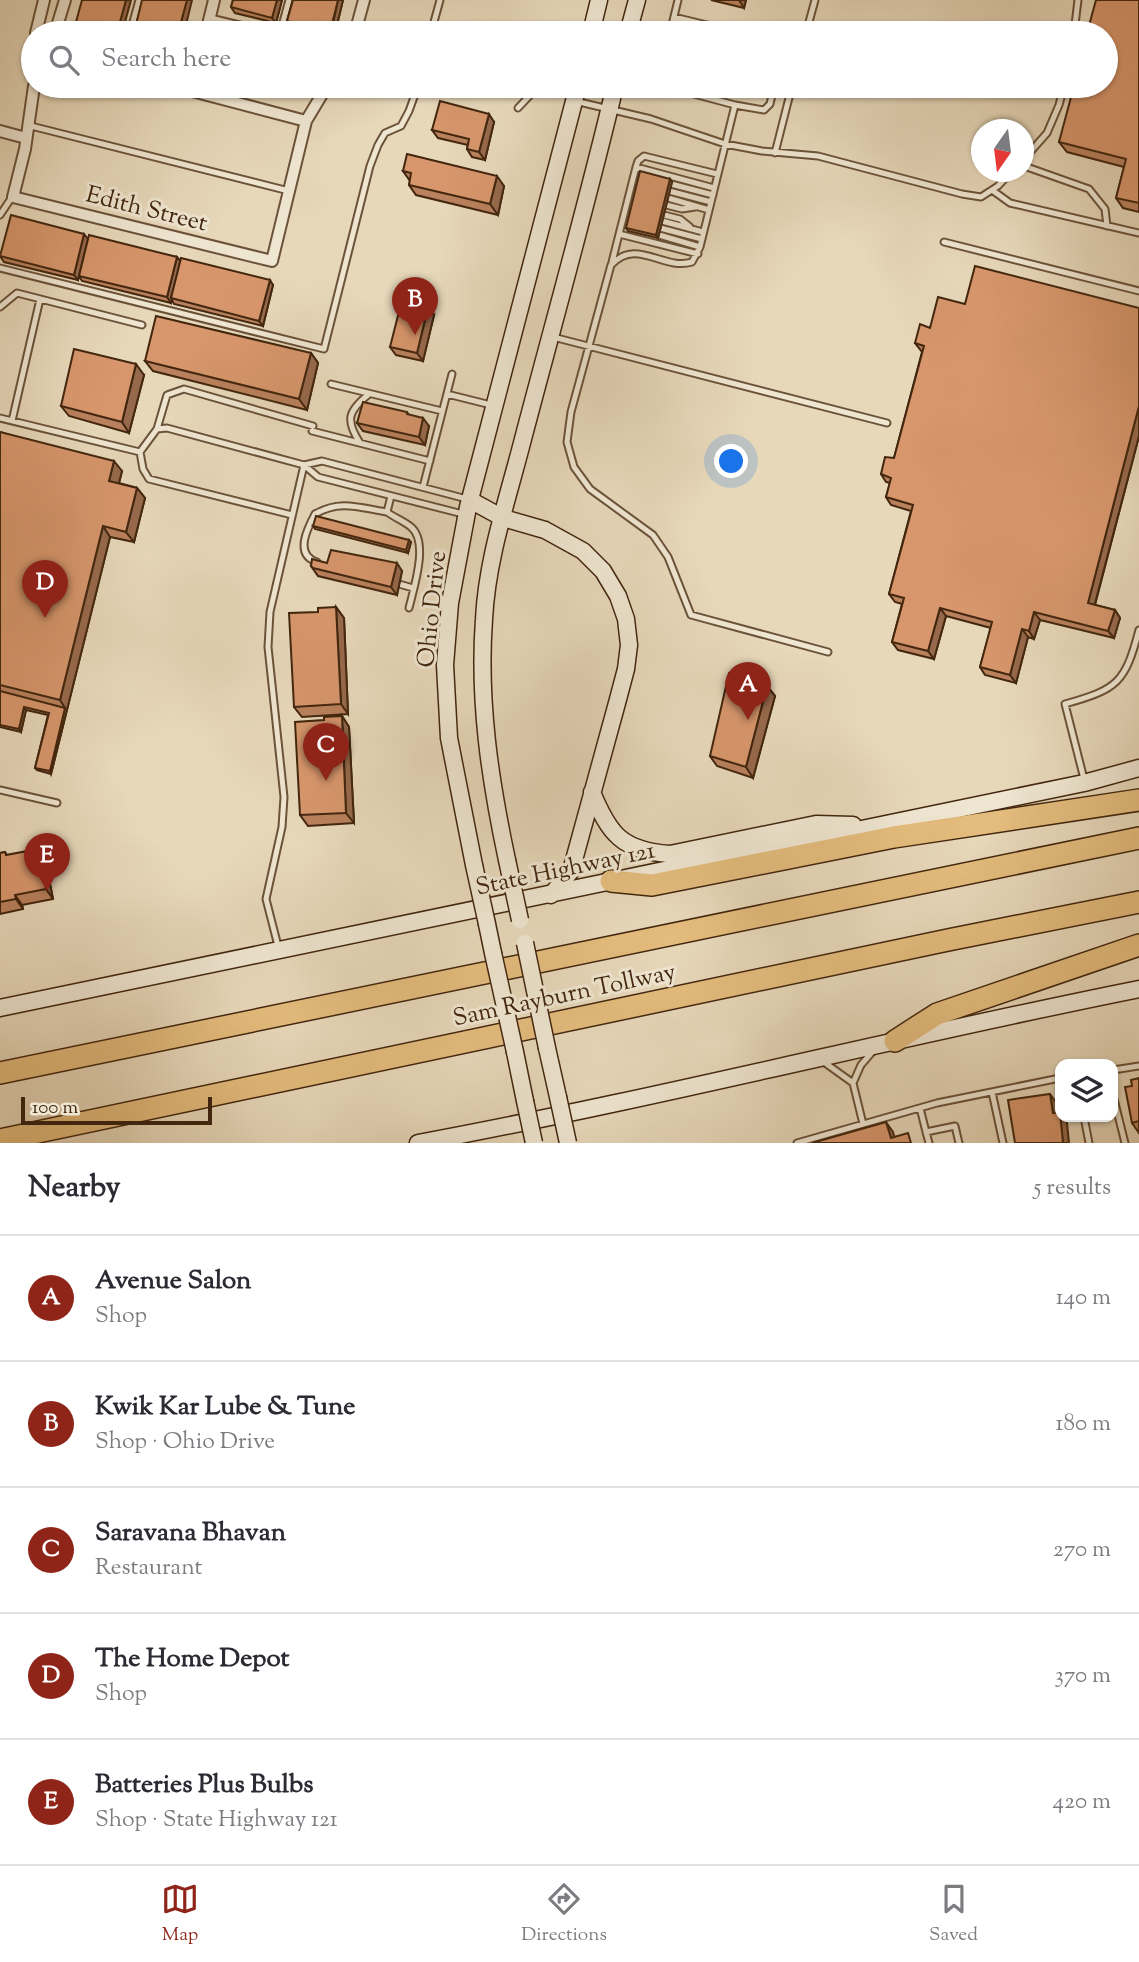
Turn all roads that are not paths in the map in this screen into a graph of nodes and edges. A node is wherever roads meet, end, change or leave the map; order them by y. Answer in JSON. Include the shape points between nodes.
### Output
{"nodes":[{"id":1,"x":44,"y":0,"type":"edge"},
{"id":2,"x":65,"y":0,"type":"edge"},
{"id":3,"x":139,"y":0,"type":"edge"},
{"id":4,"x":214,"y":0,"type":"edge"},
{"id":5,"x":289,"y":0,"type":"edge"},
{"id":6,"x":364,"y":0,"type":"edge"},
{"id":7,"x":439,"y":0,"type":"edge"},
{"id":8,"x":599,"y":0,"type":"edge"},
{"id":9,"x":637,"y":0,"type":"edge"},
{"id":10,"x":678,"y":0,"type":"edge"},
{"id":11,"x":815,"y":0,"type":"edge"},
{"id":12,"x":1078,"y":0,"type":"edge"},
{"id":13,"x":674,"y":17,"type":"junction"},
{"id":14,"x":209,"y":20,"type":"joint"},
{"id":15,"x":39,"y":21,"type":"edge"},
{"id":16,"x":59,"y":21,"type":"edge"},
{"id":17,"x":133,"y":21,"type":"edge"},
{"id":18,"x":213,"y":21,"type":"edge"},
{"id":19,"x":283,"y":21,"type":"edge"},
{"id":20,"x":358,"y":21,"type":"edge"},
{"id":21,"x":434,"y":21,"type":"edge"},
{"id":22,"x":594,"y":21,"type":"edge"},
{"id":23,"x":631,"y":21,"type":"edge"},
{"id":24,"x":673,"y":21,"type":"edge"},
{"id":25,"x":690,"y":21,"type":"edge"},
{"id":26,"x":809,"y":21,"type":"edge"},
{"id":27,"x":1075,"y":21,"type":"edge"},
{"id":28,"x":32,"y":98,"type":"edge"},
{"id":29,"x":227,"y":98,"type":"edge"},
{"id":30,"x":320,"y":98,"type":"edge"},
{"id":31,"x":414,"y":98,"type":"edge"},
{"id":32,"x":527,"y":98,"type":"edge"},
{"id":33,"x":575,"y":98,"type":"edge"},
{"id":34,"x":586,"y":98,"type":"edge"},
{"id":35,"x":612,"y":98,"type":"edge"},
{"id":36,"x":709,"y":98,"type":"edge"},
{"id":37,"x":771,"y":98,"type":"edge"},
{"id":38,"x":789,"y":98,"type":"edge"},
{"id":39,"x":1061,"y":98,"type":"edge"},
{"id":40,"x":735,"y":105,"type":"junction"},
{"id":41,"x":518,"y":108,"type":"dead end"},
{"id":42,"x":609,"y":109,"type":"junction"},
{"id":43,"x":306,"y":121,"type":"junction"},
{"id":44,"x":27,"y":125,"type":"junction"},
{"id":45,"x":0,"y":131,"type":"edge"},
{"id":46,"x":26,"y":138,"type":"junction"},
{"id":47,"x":725,"y":144,"type":"junction"},
{"id":48,"x":1034,"y":148,"type":"edge"},
{"id":49,"x":775,"y":153,"type":"junction"},
{"id":50,"x":1034,"y":170,"type":"edge"},
{"id":51,"x":635,"y":171,"type":"junction"},
{"id":52,"x":718,"y":174,"type":"junction"},
{"id":53,"x":642,"y":176,"type":"edge"},
{"id":54,"x":1001,"y":182,"type":"edge"},
{"id":55,"x":671,"y":184,"type":"edge"},
{"id":56,"x":631,"y":188,"type":"junction"},
{"id":57,"x":992,"y":190,"type":"junction"},
{"id":58,"x":289,"y":191,"type":"junction"},
{"id":59,"x":713,"y":191,"type":"junction"},
{"id":60,"x":13,"y":197,"type":"junction"},
{"id":61,"x":711,"y":202,"type":"junction"},
{"id":62,"x":666,"y":205,"type":"edge"},
{"id":63,"x":698,"y":206,"type":"junction"},
{"id":64,"x":709,"y":209,"type":"junction"},
{"id":65,"x":0,"y":215,"type":"edge"},
{"id":66,"x":624,"y":215,"type":"junction"},
{"id":67,"x":663,"y":218,"type":"edge"},
{"id":68,"x":1107,"y":226,"type":"junction"},
{"id":69,"x":629,"y":227,"type":"edge"},
{"id":70,"x":660,"y":228,"type":"edge"},
{"id":71,"x":1139,"y":233,"type":"edge"},
{"id":72,"x":619,"y":234,"type":"junction"},
{"id":73,"x":659,"y":235,"type":"edge"},
{"id":74,"x":702,"y":236,"type":"junction"},
{"id":75,"x":944,"y":242,"type":"dead end"},
{"id":76,"x":699,"y":251,"type":"junction"},
{"id":77,"x":611,"y":265,"type":"junction"},
{"id":78,"x":0,"y":268,"type":"edge"},
{"id":79,"x":1139,"y":291,"type":"edge"},
{"id":80,"x":40,"y":299,"type":"junction"},
{"id":81,"x":0,"y":307,"type":"edge"},
{"id":82,"x":142,"y":326,"type":"dead end"},
{"id":83,"x":550,"y":337,"type":"junction"},
{"id":84,"x":589,"y":346,"type":"junction"},
{"id":85,"x":452,"y":374,"type":"dead end"},
{"id":86,"x":331,"y":384,"type":"dead end"},
{"id":87,"x":369,"y":394,"type":"junction"},
{"id":88,"x":447,"y":394,"type":"junction"},
{"id":89,"x":494,"y":406,"type":"junction"},
{"id":90,"x":442,"y":411,"type":"junction"},
{"id":91,"x":0,"y":418,"type":"edge"},
{"id":92,"x":12,"y":421,"type":"junction"},
{"id":93,"x":887,"y":423,"type":"dead end"},
{"id":94,"x":156,"y":429,"type":"junction"},
{"id":95,"x":360,"y":443,"type":"junction"},
{"id":96,"x":140,"y":452,"type":"junction"},
{"id":97,"x":430,"y":461,"type":"junction"},
{"id":98,"x":304,"y":465,"type":"junction"},
{"id":99,"x":423,"y":488,"type":"junction"},
{"id":100,"x":391,"y":496,"type":"junction"},
{"id":101,"x":469,"y":508,"type":"junction"},
{"id":102,"x":387,"y":512,"type":"junction"},
{"id":103,"x":292,"y":515,"type":"junction"},
{"id":104,"x":503,"y":517,"type":"junction"},
{"id":105,"x":321,"y":563,"type":"edge"},
{"id":106,"x":399,"y":584,"type":"dead end"},
{"id":107,"x":414,"y":588,"type":"junction"},
{"id":108,"x":409,"y":608,"type":"dead end"},
{"id":109,"x":1139,"y":630,"type":"edge"},
{"id":110,"x":828,"y":652,"type":"dead end"},
{"id":111,"x":1139,"y":768,"type":"edge"},
{"id":112,"x":1084,"y":783,"type":"junction"},
{"id":113,"x":0,"y":790,"type":"edge"},
{"id":114,"x":592,"y":792,"type":"junction"},
{"id":115,"x":1139,"y":800,"type":"edge"},
{"id":116,"x":57,"y":803,"type":"dead end"},
{"id":117,"x":881,"y":825,"type":"junction"},
{"id":118,"x":1139,"y":838,"type":"edge"},
{"id":119,"x":611,"y":881,"type":"junction"},
{"id":120,"x":551,"y":895,"type":"junction"},
{"id":121,"x":1139,"y":902,"type":"edge"},
{"id":122,"x":1139,"y":945,"type":"edge"},
{"id":123,"x":279,"y":950,"type":"junction"},
{"id":124,"x":1139,"y":989,"type":"edge"},
{"id":125,"x":0,"y":1008,"type":"edge"},
{"id":126,"x":886,"y":1043,"type":"junction"},
{"id":127,"x":818,"y":1059,"type":"junction"},
{"id":128,"x":1139,"y":1066,"type":"edge"},
{"id":129,"x":1118,"y":1069,"type":"edge"},
{"id":130,"x":0,"y":1073,"type":"edge"},
{"id":131,"x":1055,"y":1079,"type":"edge"},
{"id":132,"x":853,"y":1083,"type":"junction"},
{"id":133,"x":992,"y":1092,"type":"junction"},
{"id":134,"x":920,"y":1108,"type":"junction"},
{"id":135,"x":1118,"y":1114,"type":"edge"},
{"id":136,"x":1085,"y":1122,"type":"edge"},
{"id":137,"x":863,"y":1124,"type":"junction"},
{"id":138,"x":926,"y":1132,"type":"junction"},
{"id":139,"x":0,"y":1140,"type":"edge"},
{"id":140,"x":418,"y":1143,"type":"edge"},
{"id":141,"x":534,"y":1143,"type":"edge"},
{"id":142,"x":568,"y":1143,"type":"edge"},
{"id":143,"x":797,"y":1143,"type":"edge"},
{"id":144,"x":929,"y":1143,"type":"edge"},
{"id":145,"x":959,"y":1143,"type":"edge"},
{"id":146,"x":1003,"y":1143,"type":"edge"},
{"id":147,"x":1089,"y":1143,"type":"edge"},
{"id":148,"x":1125,"y":1143,"type":"edge"}],
"edges":[{"from":1,"to":15,"type":"street"},
{"from":2,"to":16,"type":"street"},
{"from":3,"to":17,"type":"lane"},
{"from":4,"to":14,"type":"street"},
{"from":5,"to":19,"type":"lane"},
{"from":6,"to":20,"type":"street"},
{"from":7,"to":21,"type":"lane"},
{"from":8,"to":22,"type":"main road"},
{"from":9,"to":23,"type":"main road"},
{"from":10,"to":13,"type":"lane"},
{"from":11,"to":26,"type":"lane"},
{"from":12,"to":27,"type":"lane"},
{"from":13,"to":24,"type":"lane"},
{"from":13,"to":25,"type":"lane"},
{"from":14,"to":18,"type":"street"},
{"from":28,"to":44,"type":"street"},
{"from":29,"to":43,"type":"street"},
{"from":30,"to":43,"type":"street"},
{"from":31,"to":78,"type":"lane","via":[[401,126],[385,134],[370,166],[324,349]]},
{"from":32,"to":41,"type":"lane"},
{"from":33,"to":89,"type":"main road","name":"Ohio Drive"},
{"from":34,"to":42,"type":"lane"},
{"from":35,"to":42,"type":"main road"},
{"from":36,"to":40,"type":"lane"},
{"from":37,"to":40,"type":"lane","via":[[764,110]]},
{"from":38,"to":49,"type":"lane"},
{"from":39,"to":48,"type":"lane","via":[[1047,133]]},
{"from":40,"to":47,"type":"lane"},
{"from":42,"to":47,"type":"lane"},
{"from":42,"to":83,"type":"main road"},
{"from":43,"to":58,"type":"street"},
{"from":44,"to":46,"type":"street"},
{"from":44,"to":58,"type":"lane"},
{"from":45,"to":46,"type":"street"},
{"from":46,"to":60,"type":"street"},
{"from":47,"to":49,"type":"lane"},
{"from":47,"to":52,"type":"lane"},
{"from":49,"to":57,"type":"lane","via":[[818,156],[961,194],[981,197]]},
{"from":50,"to":68,"type":"lane","via":[[1089,189],[1105,209]]},
{"from":51,"to":52,"type":"lane","via":[[644,156]]},
{"from":51,"to":53,"type":"lane"},
{"from":51,"to":56,"type":"lane"},
{"from":51,"to":59,"type":"lane"},
{"from":52,"to":59,"type":"lane"},
{"from":54,"to":57,"type":"lane"},
{"from":55,"to":59,"type":"lane"},
{"from":56,"to":56,"type":"lane","via":[[638,190]]},
{"from":56,"to":66,"type":"lane"},
{"from":57,"to":68,"type":"lane","via":[[1010,202]]},
{"from":58,"to":60,"type":"street","name":"Edith Street","via":[[272,261]]},
{"from":59,"to":61,"type":"lane"},
{"from":60,"to":65,"type":"lane"},
{"from":61,"to":63,"type":"lane","via":[[669,194]]},
{"from":61,"to":64,"type":"lane"},
{"from":62,"to":63,"type":"lane"},
{"from":63,"to":64,"type":"lane"},
{"from":64,"to":74,"type":"lane"},
{"from":66,"to":66,"type":"lane","via":[[632,213]]},
{"from":66,"to":69,"type":"lane"},
{"from":66,"to":72,"type":"lane"},
{"from":67,"to":74,"type":"lane"},
{"from":68,"to":71,"type":"lane"},
{"from":70,"to":74,"type":"lane"},
{"from":72,"to":76,"type":"lane"},
{"from":72,"to":77,"type":"lane"},
{"from":73,"to":76,"type":"lane"},
{"from":74,"to":76,"type":"lane"},
{"from":75,"to":79,"type":"lane"},
{"from":76,"to":77,"type":"lane","via":[[692,262],[683,265],[627,253]]},
{"from":77,"to":84,"type":"lane"},
{"from":80,"to":81,"type":"lane","via":[[17,293]]},
{"from":80,"to":82,"type":"lane"},
{"from":80,"to":92,"type":"lane"},
{"from":83,"to":84,"type":"lane"},
{"from":83,"to":104,"type":"main road"},
{"from":84,"to":93,"type":"lane"},
{"from":84,"to":110,"type":"lane","via":[[567,442],[574,467],[590,489],[653,535],[668,557],[691,615]]},
{"from":85,"to":88,"type":"lane"},
{"from":86,"to":87,"type":"lane"},
{"from":87,"to":90,"type":"lane"},
{"from":87,"to":95,"type":"lane","via":[[350,419]]},
{"from":88,"to":89,"type":"lane"},
{"from":88,"to":90,"type":"lane"},
{"from":89,"to":101,"type":"main road","name":"Ohio Drive"},
{"from":90,"to":97,"type":"lane"},
{"from":91,"to":92,"type":"lane"},
{"from":92,"to":96,"type":"lane"},
{"from":94,"to":95,"type":"lane","via":[[167,395],[184,389]]},
{"from":94,"to":96,"type":"lane"},
{"from":94,"to":98,"type":"lane"},
{"from":95,"to":97,"type":"lane"},
{"from":96,"to":103,"type":"lane","via":[[149,479]]},
{"from":97,"to":99,"type":"lane"},
{"from":98,"to":99,"type":"lane","via":[[322,461]]},
{"from":98,"to":100,"type":"lane","via":[[318,477]]},
{"from":98,"to":103,"type":"lane"},
{"from":99,"to":101,"type":"lane"},
{"from":100,"to":101,"type":"lane"},
{"from":100,"to":102,"type":"lane"},
{"from":101,"to":104,"type":"main road"},
{"from":101,"to":141,"type":"main road","name":"Ohio Drive","bridge":true,"via":[[446,636],[452,764]]},
{"from":102,"to":105,"type":"lane","via":[[334,505],[315,514],[304,539],[304,553]]},
{"from":102,"to":107,"type":"lane","via":[[418,535]]},
{"from":103,"to":123,"type":"lane","via":[[270,612],[268,647],[284,797],[266,899]]},
{"from":104,"to":114,"type":"main road","via":[[545,530],[583,551],[603,572],[626,619],[626,669]]},
{"from":104,"to":142,"type":"main road","bridge":true,"via":[[484,619],[488,758]]},
{"from":106,"to":107,"type":"lane"},
{"from":107,"to":108,"type":"lane"},
{"from":109,"to":112,"type":"lane","via":[[1129,666],[1118,682],[1098,695],[1066,704]]},
{"from":111,"to":112,"type":"main road","name":"State Highway 121"},
{"from":112,"to":117,"type":"main road","name":"State Highway 121"},
{"from":113,"to":116,"type":"lane"},
{"from":114,"to":117,"type":"main road","via":[[613,834],[648,852],[670,854],[816,824]]},
{"from":114,"to":120,"type":"main road","via":[[571,871]]},
{"from":115,"to":119,"type":"highway","via":[[894,837],[652,885]]},
{"from":117,"to":119,"type":"main road","name":"State Highway 121"},
{"from":118,"to":130,"type":"highway","name":"Sam Rayburn Tollway"},
{"from":119,"to":120,"type":"main road","name":"State Highway 121"},
{"from":120,"to":123,"type":"main road","name":"State Highway 121"},
{"from":121,"to":139,"type":"highway","name":"Sam Rayburn Tollway"},
{"from":122,"to":126,"type":"highway","via":[[937,1014]]},
{"from":123,"to":125,"type":"main road","name":"State Highway 121"},
{"from":124,"to":126,"type":"main road"},
{"from":126,"to":127,"type":"main road"},
{"from":126,"to":132,"type":"lane","via":[[861,1065]]},
{"from":127,"to":132,"type":"lane"},
{"from":127,"to":140,"type":"main road"},
{"from":128,"to":129,"type":"lane"},
{"from":131,"to":133,"type":"lane"},
{"from":132,"to":137,"type":"lane"},
{"from":133,"to":134,"type":"lane"},
{"from":133,"to":146,"type":"lane"},
{"from":134,"to":137,"type":"lane"},
{"from":134,"to":138,"type":"lane"},
{"from":135,"to":148,"type":"lane"},
{"from":136,"to":147,"type":"lane"},
{"from":137,"to":143,"type":"lane"},
{"from":138,"to":144,"type":"lane"},
{"from":138,"to":145,"type":"lane","via":[[955,1126]]}]}
